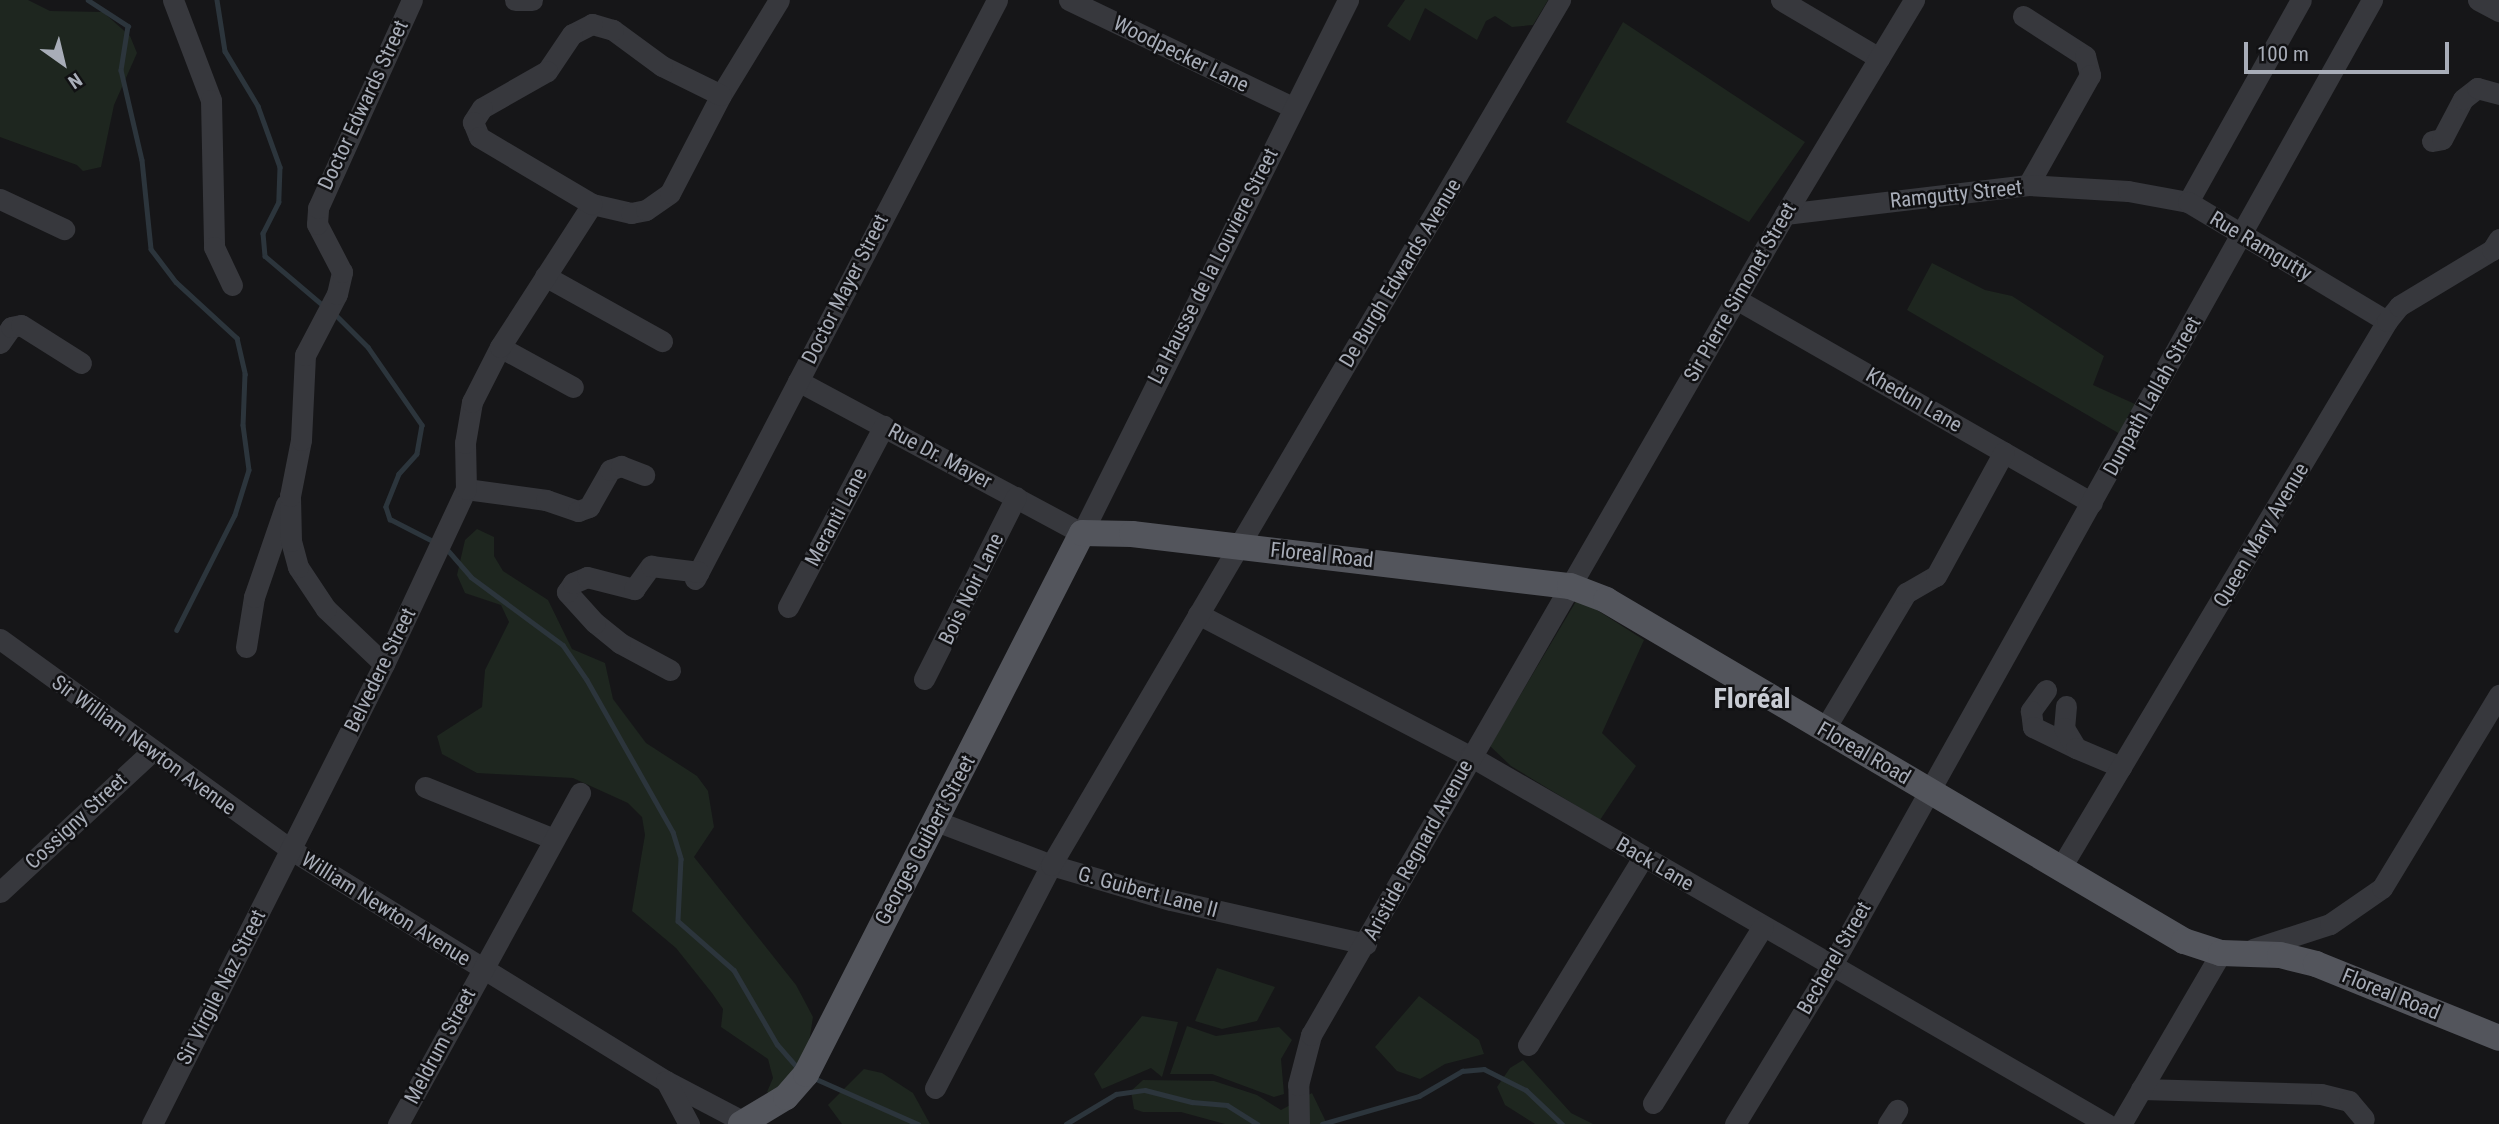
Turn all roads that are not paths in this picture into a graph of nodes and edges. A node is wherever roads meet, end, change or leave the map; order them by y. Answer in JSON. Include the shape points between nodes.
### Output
{"nodes":[{"id":1,"x":173,"y":0,"type":"edge"},
{"id":2,"x":412,"y":0,"type":"edge"},
{"id":3,"x":514,"y":0,"type":"edge"},
{"id":4,"x":532,"y":0,"type":"edge"},
{"id":5,"x":779,"y":0,"type":"edge"},
{"id":6,"x":997,"y":0,"type":"edge"},
{"id":7,"x":1069,"y":0,"type":"edge"},
{"id":8,"x":1348,"y":0,"type":"edge"},
{"id":9,"x":1560,"y":0,"type":"edge"},
{"id":10,"x":1781,"y":0,"type":"edge"},
{"id":11,"x":1914,"y":0,"type":"edge"},
{"id":12,"x":2301,"y":0,"type":"edge"},
{"id":13,"x":2372,"y":0,"type":"edge"},
{"id":14,"x":2478,"y":0,"type":"edge"},
{"id":15,"x":2499,"y":10,"type":"edge"},
{"id":16,"x":2023,"y":16,"type":"dead end"},
{"id":17,"x":1880,"y":58,"type":"junction"},
{"id":18,"x":2499,"y":94,"type":"edge"},
{"id":19,"x":721,"y":95,"type":"junction"},
{"id":20,"x":1292,"y":107,"type":"junction"},
{"id":21,"x":2432,"y":141,"type":"dead end"},
{"id":22,"x":2028,"y":185,"type":"junction"},
{"id":23,"x":2128,"y":191,"type":"joint"},
{"id":24,"x":0,"y":199,"type":"edge"},
{"id":25,"x":2188,"y":202,"type":"junction"},
{"id":26,"x":592,"y":204,"type":"junction"},
{"id":27,"x":1784,"y":214,"type":"junction"},
{"id":28,"x":64,"y":229,"type":"dead end"},
{"id":29,"x":2241,"y":234,"type":"junction"},
{"id":30,"x":2499,"y":239,"type":"edge"},
{"id":31,"x":545,"y":276,"type":"junction"},
{"id":32,"x":232,"y":285,"type":"dead end"},
{"id":33,"x":1736,"y":299,"type":"junction"},
{"id":34,"x":2387,"y":321,"type":"junction"},
{"id":35,"x":662,"y":341,"type":"dead end"},
{"id":36,"x":0,"y":343,"type":"edge"},
{"id":37,"x":500,"y":347,"type":"junction"},
{"id":38,"x":81,"y":363,"type":"dead end"},
{"id":39,"x":798,"y":381,"type":"junction"},
{"id":40,"x":573,"y":387,"type":"dead end"},
{"id":41,"x":884,"y":426,"type":"junction"},
{"id":42,"x":2004,"y":452,"type":"junction"},
{"id":43,"x":644,"y":475,"type":"dead end"},
{"id":44,"x":466,"y":489,"type":"junction"},
{"id":45,"x":290,"y":496,"type":"junction"},
{"id":46,"x":1016,"y":497,"type":"junction"},
{"id":47,"x":2092,"y":503,"type":"junction"},
{"id":48,"x":1082,"y":533,"type":"junction"},
{"id":49,"x":1239,"y":546,"type":"junction"},
{"id":50,"x":1570,"y":586,"type":"junction"},
{"id":51,"x":788,"y":607,"type":"dead end"},
{"id":52,"x":1198,"y":614,"type":"junction"},
{"id":53,"x":0,"y":639,"type":"edge"},
{"id":54,"x":246,"y":647,"type":"dead end"},
{"id":55,"x":384,"y":664,"type":"junction"},
{"id":56,"x":670,"y":670,"type":"dead end"},
{"id":57,"x":924,"y":679,"type":"dead end"},
{"id":58,"x":2046,"y":690,"type":"dead end"},
{"id":59,"x":2499,"y":695,"type":"edge"},
{"id":60,"x":2066,"y":706,"type":"dead end"},
{"id":61,"x":1824,"y":730,"type":"junction"},
{"id":62,"x":2076,"y":748,"type":"junction"},
{"id":63,"x":152,"y":751,"type":"junction"},
{"id":64,"x":1470,"y":756,"type":"junction"},
{"id":65,"x":2121,"y":767,"type":"junction"},
{"id":66,"x":425,"y":788,"type":"dead end"},
{"id":67,"x":1929,"y":790,"type":"junction"},
{"id":68,"x":580,"y":793,"type":"dead end"},
{"id":69,"x":936,"y":821,"type":"junction"},
{"id":70,"x":554,"y":839,"type":"junction"},
{"id":71,"x":290,"y":849,"type":"junction"},
{"id":72,"x":1643,"y":858,"type":"junction"},
{"id":73,"x":1051,"y":865,"type":"junction"},
{"id":74,"x":2060,"y":869,"type":"junction"},
{"id":75,"x":4,"y":881,"type":"edge"},
{"id":76,"x":1763,"y":926,"type":"junction"},
{"id":77,"x":1366,"y":944,"type":"junction"},
{"id":78,"x":2233,"y":952,"type":"junction"},
{"id":79,"x":1832,"y":965,"type":"junction"},
{"id":80,"x":482,"y":968,"type":"junction"},
{"id":81,"x":2499,"y":1038,"type":"edge"},
{"id":82,"x":1528,"y":1045,"type":"dead end"},
{"id":83,"x":666,"y":1081,"type":"junction"},
{"id":84,"x":934,"y":1088,"type":"dead end"},
{"id":85,"x":2141,"y":1088,"type":"junction"},
{"id":86,"x":1653,"y":1103,"type":"dead end"},
{"id":87,"x":2364,"y":1119,"type":"dead end"},
{"id":88,"x":1299,"y":1120,"type":"edge"},
{"id":89,"x":743,"y":1123,"type":"edge"},
{"id":90,"x":152,"y":1124,"type":"edge"},
{"id":91,"x":398,"y":1124,"type":"edge"},
{"id":92,"x":689,"y":1124,"type":"edge"},
{"id":93,"x":1735,"y":1124,"type":"edge"},
{"id":94,"x":2107,"y":1124,"type":"edge"},
{"id":95,"x":2121,"y":1124,"type":"edge"}],
"edges":[{"from":1,"to":32,"type":"street","via":[[211,100],[215,247]]},
{"from":2,"to":45,"type":"street","name":"Doctor Edwards Street","via":[[318,208],[317,224],[342,272],[306,355],[301,440]]},
{"from":3,"to":4,"type":"street"},
{"from":5,"to":19,"type":"street"},
{"from":6,"to":39,"type":"street","name":"Doctor Mayer Street"},
{"from":7,"to":20,"type":"street","name":"Woodpecker Lane"},
{"from":8,"to":20,"type":"street","name":"La Hausse de la Louviere Street"},
{"from":9,"to":49,"type":"street","name":"De Burgh Edwards Avenue"},
{"from":10,"to":17,"type":"street"},
{"from":11,"to":17,"type":"street","name":"Sir Pierre Simonet Street"},
{"from":12,"to":25,"type":"street"},
{"from":13,"to":29,"type":"street","name":"Dunpath Lallah Street"},
{"from":14,"to":15,"type":"street"},
{"from":16,"to":22,"type":"street","via":[[2085,56],[2090,75]]},
{"from":17,"to":27,"type":"street","name":"Sir Pierre Simonet Street"},
{"from":18,"to":21,"type":"street","via":[[2477,88],[2463,99],[2442,139]]},
{"from":19,"to":26,"type":"street","via":[[680,181],[660,203],[631,213]]},
{"from":19,"to":26,"type":"street","via":[[662,66],[613,30],[592,24],[572,33],[547,71],[476,115],[473,122],[479,137]]},
{"from":20,"to":48,"type":"street","name":"La Hausse de la Louviere Street"},
{"from":22,"to":23,"type":"street","name":"Ramgutty Street"},
{"from":22,"to":27,"type":"street","name":"Ramgutty Street"},
{"from":23,"to":25,"type":"street","name":"Rue Ramgutty"},
{"from":24,"to":28,"type":"street"},
{"from":25,"to":29,"type":"street","name":"Rue Ramgutty"},
{"from":26,"to":31,"type":"street"},
{"from":27,"to":33,"type":"street","name":"Sir Pierre Simonet Street"},
{"from":29,"to":34,"type":"street","name":"Rue Ramgutty"},
{"from":29,"to":47,"type":"street","name":"Dunpath Lallah Street"},
{"from":30,"to":34,"type":"street","name":"Queen Mary Avenue","via":[[2492,250],[2399,306]]},
{"from":31,"to":35,"type":"street"},
{"from":31,"to":37,"type":"street"},
{"from":33,"to":42,"type":"street","name":"Khedun Lane"},
{"from":33,"to":50,"type":"street","name":"Sir Pierre Simonet Street"},
{"from":34,"to":65,"type":"street","name":"Queen Mary Avenue"},
{"from":36,"to":38,"type":"street","via":[[12,327],[21,325]]},
{"from":37,"to":40,"type":"street"},
{"from":37,"to":44,"type":"street","via":[[472,402],[465,443]]},
{"from":39,"to":41,"type":"street","name":"Rue Dr. Mayer"},
{"from":39,"to":56,"type":"street","name":"Doctor Mayer Street","via":[[697,576],[651,566],[634,589],[587,577],[573,583],[567,592],[620,643]]},
{"from":41,"to":46,"type":"street","name":"Rue Dr. Mayer"},
{"from":41,"to":51,"type":"street","name":"Meranti Lane"},
{"from":42,"to":47,"type":"street","name":"Khedun Lane"},
{"from":42,"to":61,"type":"street","via":[[1936,576],[1906,593]]},
{"from":43,"to":44,"type":"street","via":[[621,466],[610,470],[589,507],[578,511],[547,500]]},
{"from":44,"to":55,"type":"street","name":"Belvedere Street"},
{"from":45,"to":54,"type":"street","via":[[257,586]]},
{"from":45,"to":55,"type":"street","name":"Doctor Edwards Street","via":[[291,541],[298,567],[326,609]]},
{"from":46,"to":48,"type":"street","name":"Rue Dr. Mayer"},
{"from":46,"to":57,"type":"street","name":"Bois Noir Lane"},
{"from":47,"to":67,"type":"street","name":"Dunpath Lallah Street"},
{"from":48,"to":49,"type":"main road","name":"Floreal Road"},
{"from":48,"to":69,"type":"main road","name":"Georges Guibert Street"},
{"from":49,"to":50,"type":"main road","name":"Floreal Road"},
{"from":49,"to":52,"type":"street","name":"De Burgh Edwards Avenue"},
{"from":50,"to":61,"type":"main road","name":"Floreal Road","via":[[1606,600]]},
{"from":50,"to":64,"type":"street","name":"Aristide Regnard Avenue"},
{"from":52,"to":64,"type":"street","name":"Back Lane"},
{"from":52,"to":73,"type":"street","name":"De Burgh Edwards Avenue"},
{"from":53,"to":63,"type":"street","name":"Sir William Newton Avenue"},
{"from":55,"to":71,"type":"street","name":"Belvedere Street"},
{"from":58,"to":62,"type":"street","via":[[2031,710],[2033,727]]},
{"from":59,"to":78,"type":"street","via":[[2382,888],[2330,924]]},
{"from":60,"to":62,"type":"street","via":[[2064,728]]},
{"from":61,"to":67,"type":"main road","name":"Floreal Road"},
{"from":62,"to":65,"type":"street"},
{"from":63,"to":71,"type":"street","name":"Sir William Newton Avenue"},
{"from":63,"to":75,"type":"street","name":"Cossigny Street"},
{"from":64,"to":72,"type":"street","name":"Back Lane"},
{"from":64,"to":77,"type":"street","name":"Aristide Regnard Avenue"},
{"from":65,"to":74,"type":"street","name":"Queen Mary Avenue"},
{"from":66,"to":70,"type":"street"},
{"from":67,"to":74,"type":"main road","name":"Floreal Road"},
{"from":67,"to":79,"type":"street","name":"Becherel Street"},
{"from":68,"to":70,"type":"street","name":"Meldrum Street"},
{"from":69,"to":73,"type":"street","name":"G. Guibert Lane II"},
{"from":69,"to":89,"type":"main road","name":"Georges Guibert Street","via":[[806,1072]]},
{"from":70,"to":80,"type":"street","name":"Meldrum Street"},
{"from":71,"to":80,"type":"street","name":"William Newton Avenue"},
{"from":71,"to":90,"type":"street","name":"Sir Virgile Naz Street"},
{"from":72,"to":76,"type":"street","name":"Back Lane"},
{"from":72,"to":82,"type":"street"},
{"from":73,"to":77,"type":"street","name":"G. Guibert Lane II","via":[[1171,900]]},
{"from":73,"to":84,"type":"street","name":"De Burgh Edwards Avenue"},
{"from":74,"to":78,"type":"main road","name":"Floreal Road","via":[[2184,941]]},
{"from":76,"to":79,"type":"street","name":"Back Lane"},
{"from":76,"to":86,"type":"street"},
{"from":77,"to":88,"type":"street","name":"Aristide Regnard Avenue","via":[[1311,1035],[1298,1085]]},
{"from":78,"to":81,"type":"main road","name":"Floreal Road","via":[[2316,964]]},
{"from":78,"to":85,"type":"street"},
{"from":79,"to":93,"type":"street","name":"Becherel Street"},
{"from":79,"to":94,"type":"street","name":"Back Lane"},
{"from":80,"to":83,"type":"street"},
{"from":80,"to":91,"type":"street","name":"Meldrum Street"},
{"from":83,"to":89,"type":"street"},
{"from":83,"to":92,"type":"street"},
{"from":85,"to":87,"type":"street","via":[[2321,1094],[2349,1101]]},
{"from":85,"to":95,"type":"street"}]}
